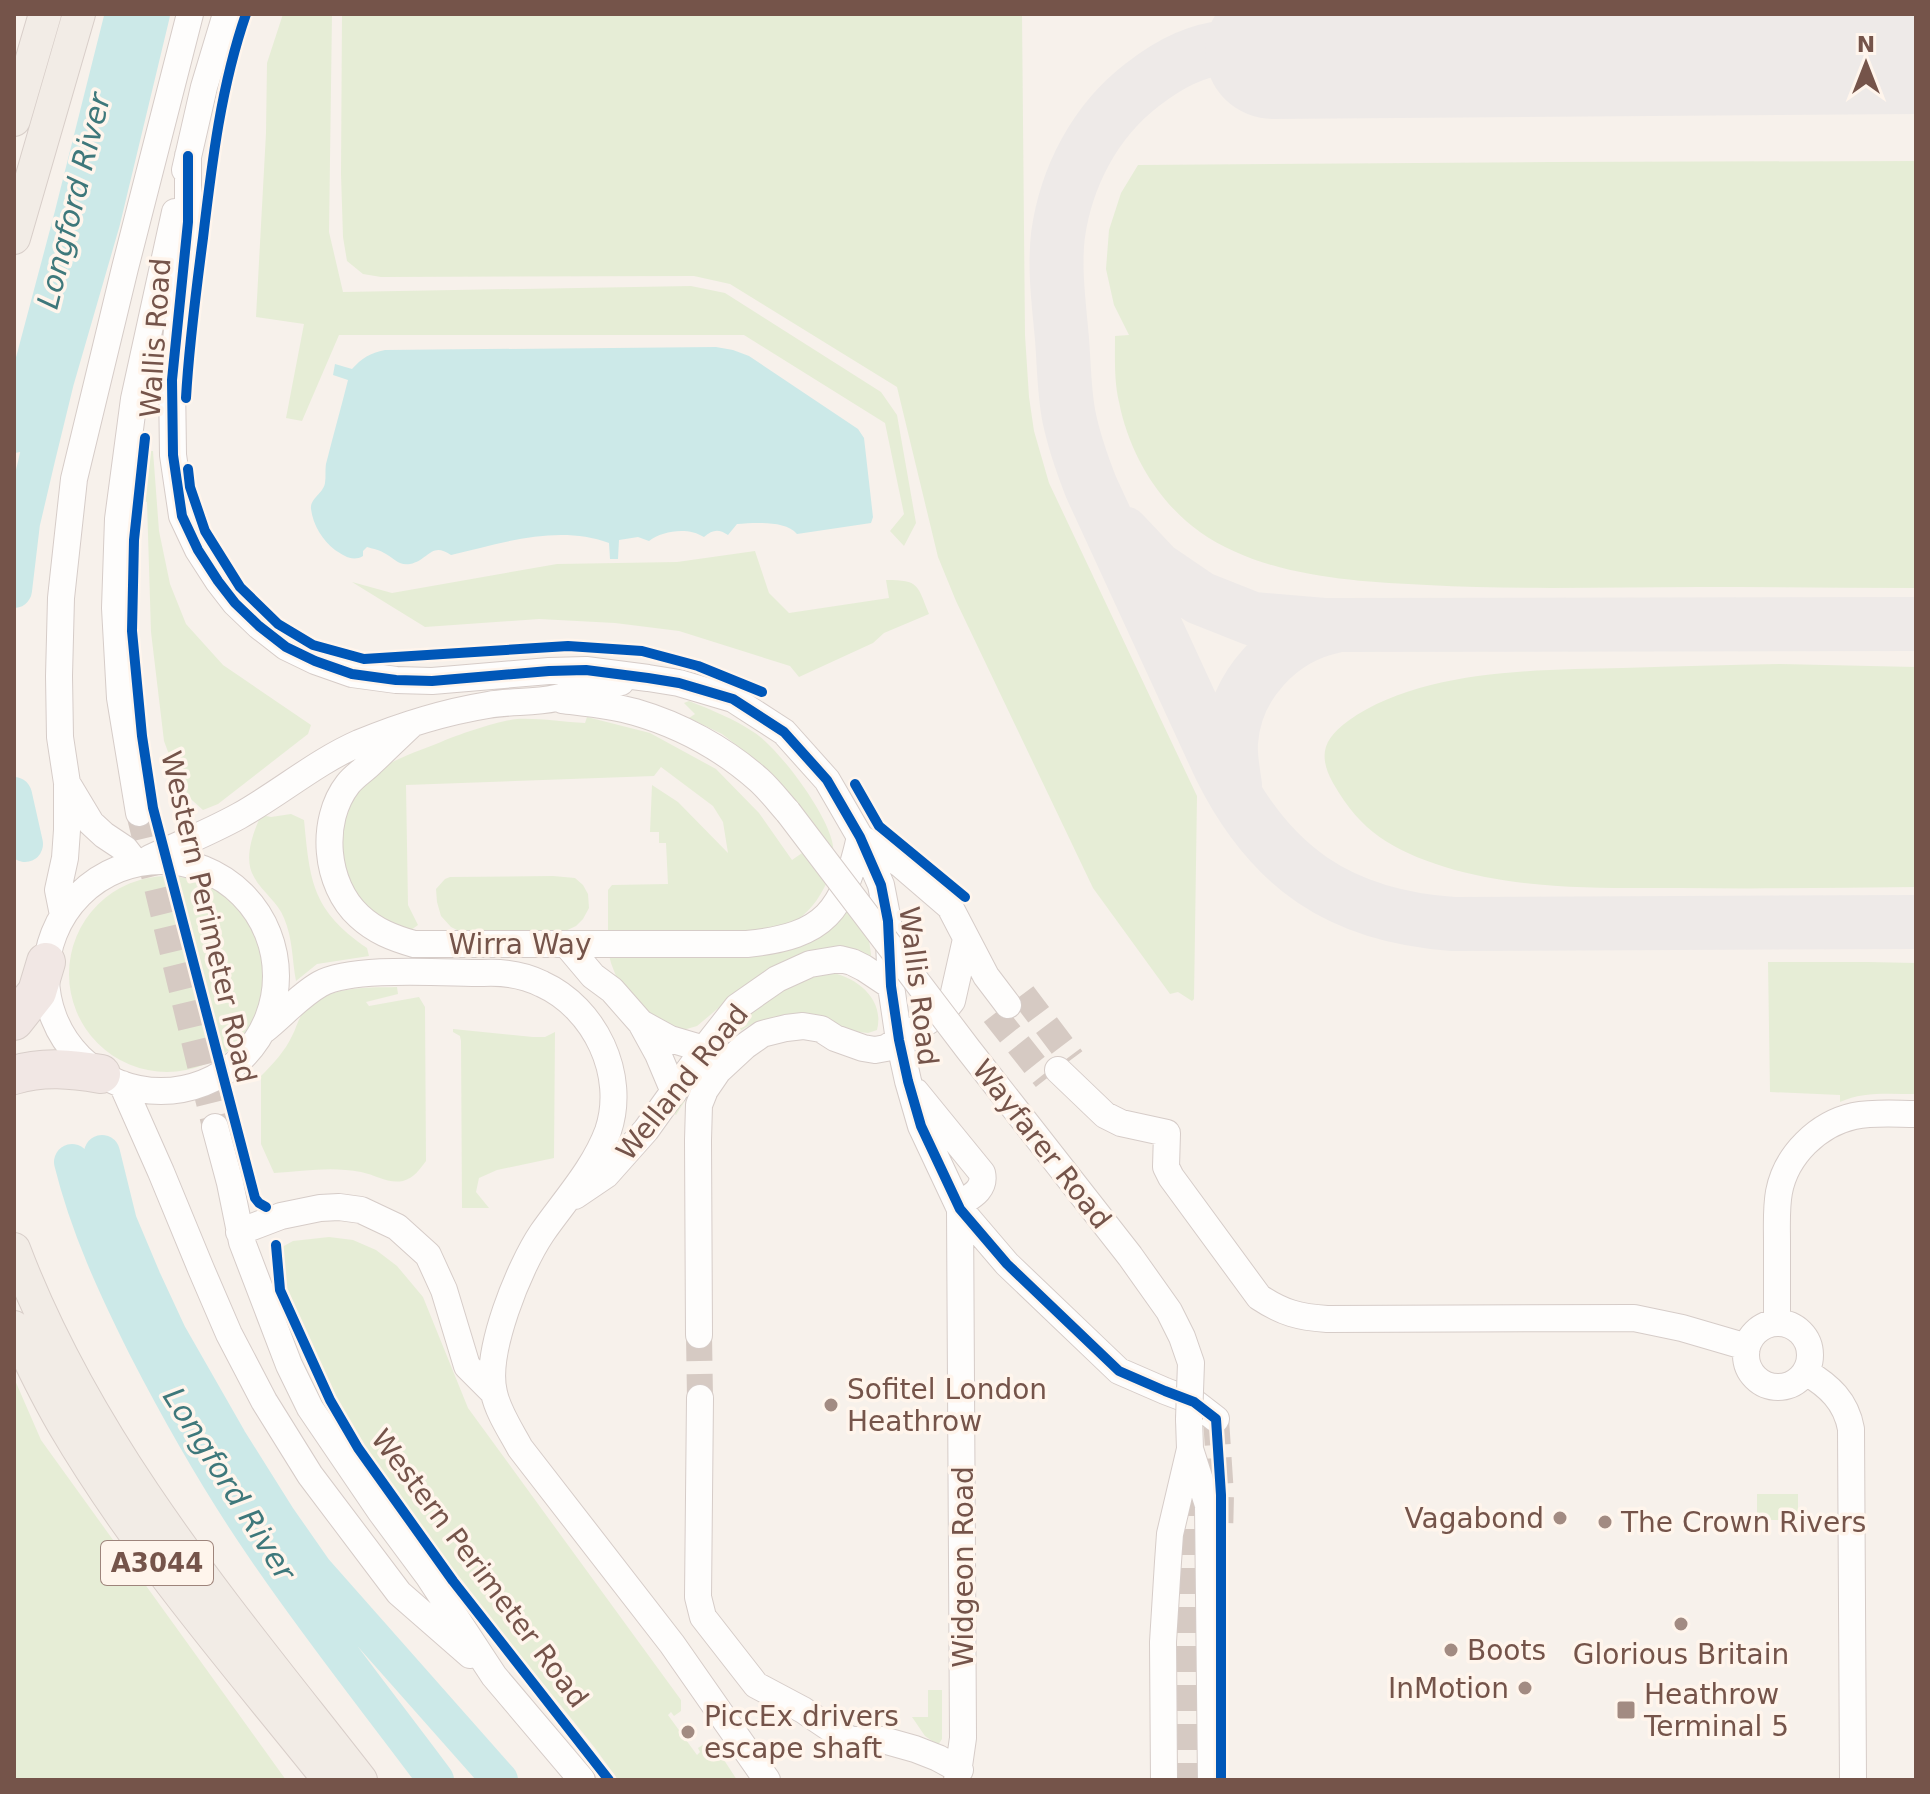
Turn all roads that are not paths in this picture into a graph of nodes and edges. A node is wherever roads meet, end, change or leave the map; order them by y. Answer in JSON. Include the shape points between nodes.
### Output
{"nodes":[{"id":1,"x":45,"y":14,"type":"edge"},
{"id":2,"x":79,"y":14,"type":"edge"},
{"id":3,"x":190,"y":14,"type":"edge"},
{"id":4,"x":226,"y":14,"type":"edge"},
{"id":5,"x":14,"y":120,"type":"edge"},
{"id":6,"x":188,"y":156,"type":"junction"},
{"id":7,"x":14,"y":238,"type":"edge"},
{"id":8,"x":352,"y":674,"type":"junction"},
{"id":9,"x":648,"y":678,"type":"junction"},
{"id":10,"x":714,"y":692,"type":"junction"},
{"id":11,"x":554,"y":699,"type":"junction"},
{"id":12,"x":412,"y":724,"type":"junction"},
{"id":13,"x":67,"y":783,"type":"junction"},
{"id":14,"x":139,"y":813,"type":"tunnel mouth"},
{"id":15,"x":860,"y":837,"type":"junction"},
{"id":16,"x":140,"y":862,"type":"junction"},
{"id":17,"x":63,"y":915,"type":"junction"},
{"id":18,"x":966,"y":939,"type":"junction"},
{"id":19,"x":566,"y":944,"type":"junction"},
{"id":20,"x":606,"y":944,"type":"junction"},
{"id":21,"x":46,"y":962,"type":"junction"},
{"id":22,"x":891,"y":986,"type":"junction"},
{"id":23,"x":612,"y":990,"type":"junction"},
{"id":24,"x":1008,"y":1004,"type":"tunnel mouth"},
{"id":25,"x":14,"y":1021,"type":"edge"},
{"id":26,"x":641,"y":1023,"type":"junction"},
{"id":27,"x":264,"y":1030,"type":"junction"},
{"id":28,"x":899,"y":1040,"type":"junction"},
{"id":29,"x":704,"y":1049,"type":"junction"},
{"id":30,"x":1059,"y":1069,"type":"tunnel mouth"},
{"id":31,"x":14,"y":1075,"type":"edge"},
{"id":32,"x":112,"y":1079,"type":"junction"},
{"id":33,"x":908,"y":1081,"type":"junction"},
{"id":34,"x":674,"y":1092,"type":"junction"},
{"id":35,"x":1916,"y":1114,"type":"edge"},
{"id":36,"x":215,"y":1127,"type":"tunnel mouth"},
{"id":37,"x":565,"y":1203,"type":"junction"},
{"id":38,"x":959,"y":1207,"type":"junction"},
{"id":39,"x":239,"y":1232,"type":"junction"},
{"id":40,"x":14,"y":1249,"type":"edge"},
{"id":41,"x":1777,"y":1323,"type":"junction"},
{"id":42,"x":14,"y":1327,"type":"edge"},
{"id":43,"x":699,"y":1335,"type":"tunnel mouth"},
{"id":44,"x":1747,"y":1347,"type":"junction"},
{"id":45,"x":1806,"y":1372,"type":"junction"},
{"id":46,"x":1148,"y":1384,"type":"junction"},
{"id":47,"x":493,"y":1392,"type":"junction"},
{"id":48,"x":700,"y":1398,"type":"tunnel mouth"},
{"id":49,"x":1188,"y":1419,"type":"junction"},
{"id":50,"x":1216,"y":1419,"type":"dead end"},
{"id":51,"x":1190,"y":1449,"type":"junction"},
{"id":52,"x":494,"y":1676,"type":"junction"},
{"id":53,"x":958,"y":1775,"type":"edge"},
{"id":54,"x":329,"y":1780,"type":"edge"},
{"id":55,"x":361,"y":1780,"type":"edge"},
{"id":56,"x":582,"y":1780,"type":"edge"},
{"id":57,"x":767,"y":1780,"type":"edge"},
{"id":58,"x":1164,"y":1780,"type":"edge"},
{"id":59,"x":1211,"y":1780,"type":"edge"},
{"id":60,"x":1853,"y":1780,"type":"edge"}],
"edges":[{"from":1,"to":5,"type":"main road"},
{"from":2,"to":7,"type":"main road"},
{"from":3,"to":13,"type":"street","via":[[74,479],[60,629],[60,737]]},
{"from":4,"to":6,"type":"street","name":"Western Perimeter Road"},
{"from":6,"to":8,"type":"street","name":"Wallis Road","via":[[188,222],[172,380],[173,455],[182,516],[218,581],[259,626],[286,647]]},
{"from":6,"to":14,"type":"street","name":"Western Perimeter Road","via":[[134,399],[118,519],[120,698]]},
{"from":8,"to":9,"type":"street","name":"Wallis Road","via":[[432,681],[586,670]]},
{"from":8,"to":10,"type":"street","via":[[585,655],[677,668],[705,681]]},
{"from":9,"to":10,"type":"street","name":"Wallis Road"},
{"from":9,"to":11,"type":"street","name":"Wayfarer Road","via":[[598,685]]},
{"from":10,"to":15,"type":"street","name":"Wallis Road","via":[[784,732],[827,780]]},
{"from":11,"to":12,"type":"street","name":"Wayfarer Road","via":[[490,705]]},
{"from":11,"to":49,"type":"street","name":"Wayfarer Road","bridge":true,"via":[[610,706],[687,732],[762,782],[1169,1311],[1191,1363]]},
{"from":12,"to":16,"type":"street","name":"Wayfarer Road","via":[[335,755],[242,814]]},
{"from":12,"to":19,"type":"street","name":"Wirra Way","via":[[348,784],[335,811],[329,847],[345,900],[374,928],[414,944]]},
{"from":13,"to":16,"type":"street","via":[[91,823]]},
{"from":13,"to":17,"type":"street","via":[[65,858],[58,890]]},
{"from":15,"to":18,"type":"street","via":[[950,907]]},
{"from":15,"to":20,"type":"street","name":"Wirra Way","via":[[847,885],[830,913],[796,935],[747,944]]},
{"from":15,"to":22,"type":"street","name":"Wallis Road","via":[[881,885]]},
{"from":16,"to":17,"type":"street","via":[[94,882]]},
{"from":16,"to":27,"type":"street","via":[[166,860],[210,871],[230,883],[259,914],[277,971]]},
{"from":17,"to":21,"type":"street"},
{"from":18,"to":24,"type":"street"},
{"from":18,"to":28,"type":"street","via":[[952,1001]]},
{"from":19,"to":20,"type":"street","name":"Wirra Way"},
{"from":19,"to":23,"type":"street"},
{"from":20,"to":23,"type":"street"},
{"from":21,"to":25,"type":"highway","via":[[37,992]]},
{"from":21,"to":32,"type":"street","via":[[46,989],[64,1038],[80,1058]]},
{"from":22,"to":28,"type":"street","name":"Wallis Road"},
{"from":22,"to":29,"type":"street","name":"Welland Road","via":[[852,962],[810,964],[737,1007]]},
{"from":23,"to":26,"type":"street"},
{"from":26,"to":29,"type":"street"},
{"from":26,"to":34,"type":"street"},
{"from":27,"to":32,"type":"street","via":[[238,1062],[203,1083],[163,1091]]},
{"from":27,"to":37,"type":"street","via":[[306,994],[341,977],[496,973],[542,984],[584,1015],[610,1064],[613,1086],[613,1110],[602,1147]]},
{"from":28,"to":33,"type":"street","name":"Wallis Road"},
{"from":28,"to":43,"type":"street","via":[[875,1050],[803,1026],[762,1034],[731,1058],[705,1090],[699,1105]]},
{"from":29,"to":34,"type":"street","name":"Welland Road"},
{"from":30,"to":44,"type":"street","via":[[1105,1115],[1167,1133],[1166,1167],[1171,1177],[1259,1297],[1290,1314],[1327,1319],[1634,1318]]},
{"from":31,"to":32,"type":"highway","via":[[73,1069]]},
{"from":32,"to":52,"type":"street","name":"Western Perimeter Road","via":[[161,1172],[229,1334],[310,1475],[399,1593]]},
{"from":33,"to":38,"type":"street","name":"Wallis Road","via":[[921,1126]]},
{"from":33,"to":38,"type":"street","via":[[982,1173],[982,1186]]},
{"from":34,"to":37,"type":"street","name":"Welland Road","via":[[606,1175]]},
{"from":35,"to":41,"type":"street","via":[[1838,1120],[1796,1154],[1779,1191]]},
{"from":36,"to":39,"type":"street","name":"Western Perimeter Road"},
{"from":37,"to":47,"type":"street","via":[[540,1236],[506,1309],[493,1361]]},
{"from":38,"to":46,"type":"street","name":"Wallis Road","via":[[1007,1264],[1119,1371]]},
{"from":38,"to":53,"type":"street","name":"Widgeon Road","via":[[963,1738]]},
{"from":39,"to":47,"type":"street","via":[[298,1212],[339,1207],[361,1210],[397,1227],[428,1255],[467,1366]]},
{"from":39,"to":52,"type":"street","name":"Western Perimeter Road","via":[[310,1408]]},
{"from":40,"to":55,"type":"main road","number":"A3044","via":[[61,1356],[149,1503]]},
{"from":41,"to":44,"type":"street","via":[[1758,1330]]},
{"from":41,"to":45,"type":"street","via":[[1795,1327],[1806,1338],[1811,1354]]},
{"from":42,"to":54,"type":"main road","number":"A3044","via":[[64,1426],[133,1530]]},
{"from":44,"to":45,"type":"street","via":[[1748,1367],[1771,1386],[1791,1384]]},
{"from":45,"to":60,"type":"street","via":[[1837,1395],[1851,1429]]},
{"from":46,"to":49,"type":"street"},
{"from":46,"to":50,"type":"street","name":"Wallis Road","via":[[1194,1402]]},
{"from":47,"to":57,"type":"street","via":[[520,1448],[672,1644]]},
{"from":48,"to":53,"type":"street","via":[[698,1597],[703,1617],[756,1685],[780,1700],[840,1735],[915,1749]]},
{"from":49,"to":51,"type":"street","name":"Wayfarer Road"},
{"from":51,"to":58,"type":"street","name":"Wayfarer Road","via":[[1170,1534],[1163,1642]]},
{"from":51,"to":59,"type":"street","via":[[1208,1505]]},
{"from":52,"to":56,"type":"street","name":"Western Perimeter Road"}]}
